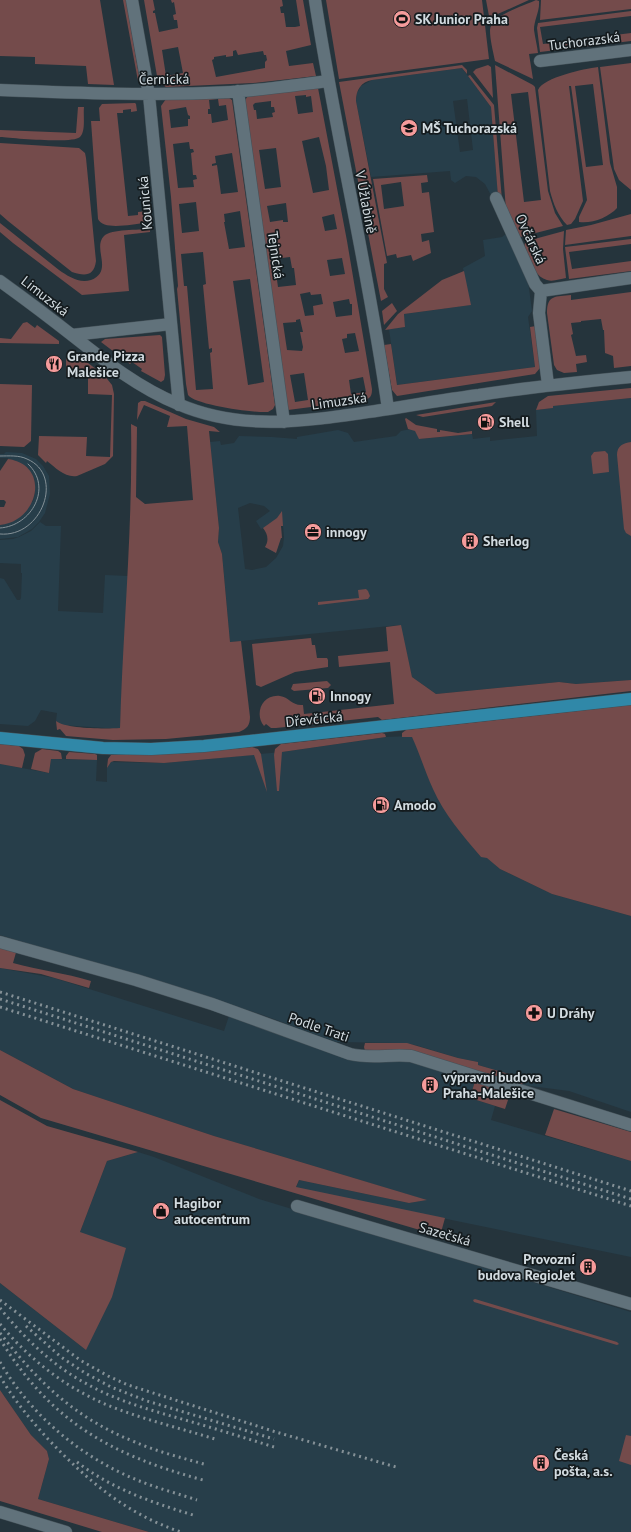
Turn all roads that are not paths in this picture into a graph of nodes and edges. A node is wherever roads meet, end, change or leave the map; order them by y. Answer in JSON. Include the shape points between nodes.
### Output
{"nodes":[{"id":1,"x":132,"y":0,"type":"edge"},
{"id":2,"x":315,"y":0,"type":"edge"},
{"id":3,"x":631,"y":50,"type":"edge"},
{"id":4,"x":540,"y":61,"type":"dead end"},
{"id":5,"x":328,"y":80,"type":"junction"},
{"id":6,"x":0,"y":90,"type":"edge"},
{"id":7,"x":238,"y":92,"type":"junction"},
{"id":8,"x":149,"y":95,"type":"junction"},
{"id":9,"x":496,"y":198,"type":"dead end"},
{"id":10,"x":631,"y":278,"type":"edge"},
{"id":11,"x":0,"y":281,"type":"edge"},
{"id":12,"x":541,"y":291,"type":"junction"},
{"id":13,"x":171,"y":324,"type":"junction"},
{"id":14,"x":72,"y":335,"type":"junction"},
{"id":15,"x":631,"y":377,"type":"edge"},
{"id":16,"x":548,"y":385,"type":"junction"},
{"id":17,"x":179,"y":405,"type":"junction"},
{"id":18,"x":388,"y":409,"type":"junction"},
{"id":19,"x":284,"y":422,"type":"junction"},
{"id":20,"x":631,"y":699,"type":"edge"},
{"id":21,"x":0,"y":738,"type":"edge"},
{"id":22,"x":0,"y":942,"type":"edge"},
{"id":23,"x":631,"y":1126,"type":"edge"},
{"id":24,"x":297,"y":1206,"type":"dead end"},
{"id":25,"x":631,"y":1304,"type":"edge"},
{"id":26,"x":0,"y":1512,"type":"edge"},
{"id":27,"x":66,"y":1532,"type":"edge"}],
"edges":[{"from":1,"to":8,"type":"street","name":"Kounická"},
{"from":2,"to":5,"type":"street","name":"V Úžlabině"},
{"from":3,"to":4,"type":"street","name":"Tuchorazská"},
{"from":5,"to":7,"type":"street","name":"Černická"},
{"from":5,"to":18,"type":"street","name":"V Úžlabině"},
{"from":6,"to":8,"type":"street","name":"Černická"},
{"from":7,"to":8,"type":"street","name":"Černická"},
{"from":7,"to":19,"type":"street","name":"Tejnická"},
{"from":8,"to":13,"type":"street","name":"Kounická"},
{"from":9,"to":12,"type":"street","name":"Ovčárská","via":[[535,284]]},
{"from":10,"to":12,"type":"street"},
{"from":11,"to":14,"type":"street","name":"Limuzská"},
{"from":12,"to":16,"type":"street","via":[[539,313]]},
{"from":13,"to":14,"type":"street","name":"Limuzská"},
{"from":13,"to":17,"type":"street","name":"Kounická"},
{"from":14,"to":17,"type":"street","name":"Limuzská","via":[[126,376]]},
{"from":15,"to":16,"type":"street","name":"Limuzská"},
{"from":16,"to":18,"type":"street","name":"Limuzská"},
{"from":17,"to":19,"type":"street","name":"Limuzská","via":[[228,418]]},
{"from":18,"to":19,"type":"street","name":"Limuzská"},
{"from":20,"to":21,"type":"main road","name":"Dřevčická","via":[[204,746],[103,748]]},
{"from":22,"to":23,"type":"street","name":"Podle Trati","via":[[212,1004],[336,1050],[365,1056],[411,1056]]},
{"from":24,"to":25,"type":"street","name":"Sazečská"},
{"from":26,"to":27,"type":"street"}]}
